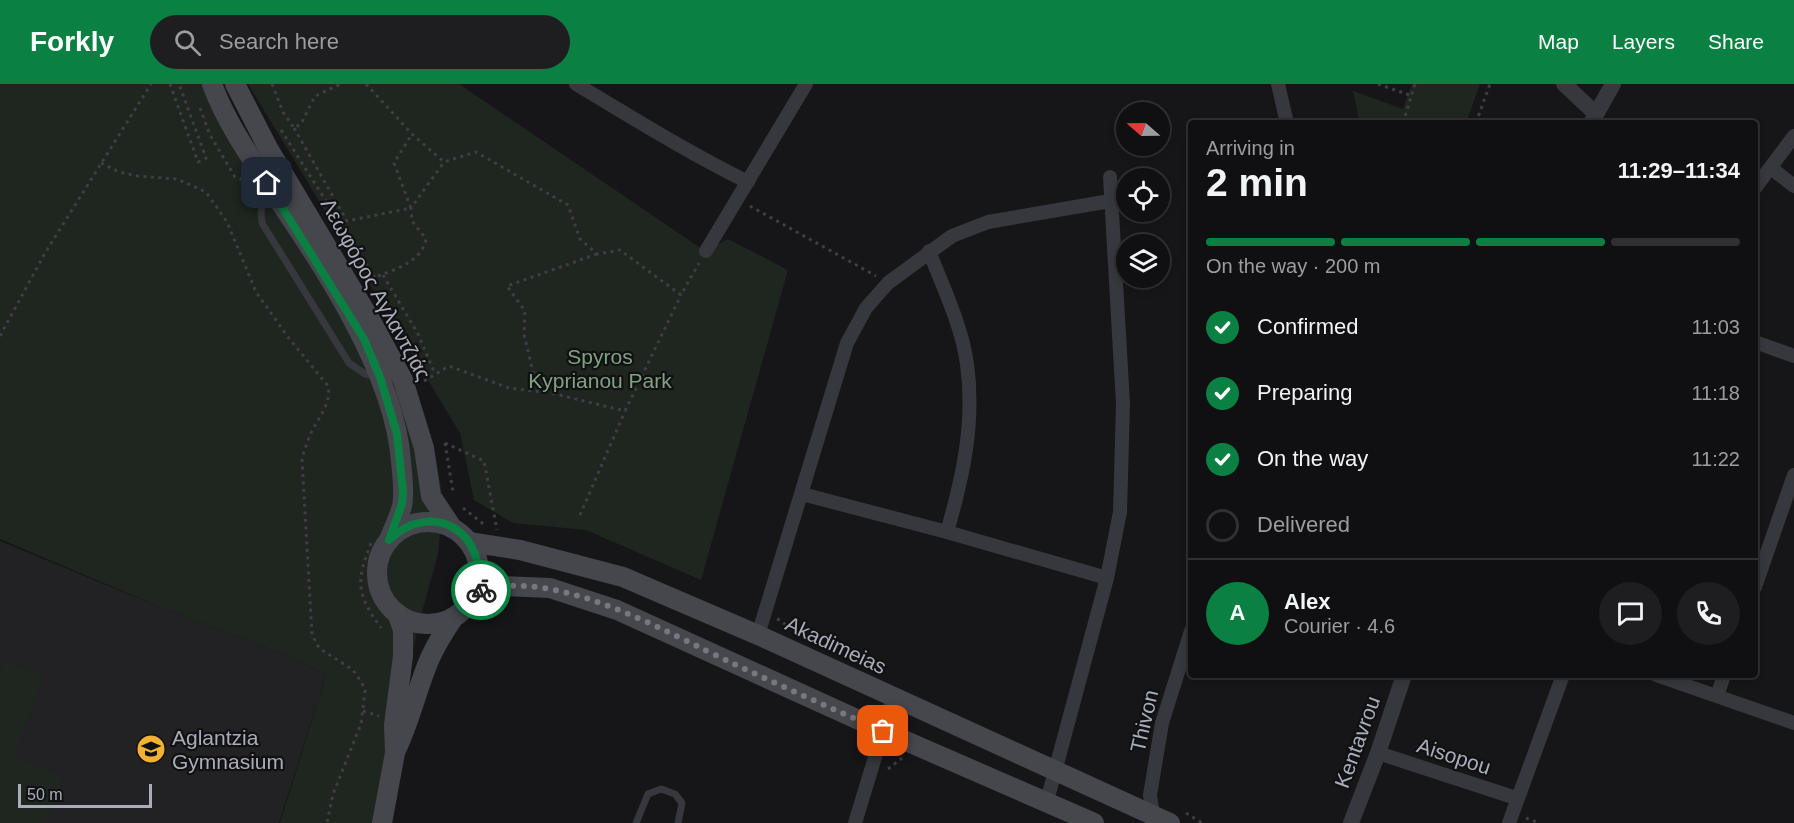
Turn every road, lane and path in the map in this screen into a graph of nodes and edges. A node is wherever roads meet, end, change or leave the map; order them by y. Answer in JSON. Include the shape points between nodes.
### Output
{"nodes":[{"id":1,"x":151,"y":84,"type":"edge"},
{"id":2,"x":170,"y":84,"type":"edge"},
{"id":3,"x":179,"y":84,"type":"edge"},
{"id":4,"x":212,"y":84,"type":"edge"},
{"id":5,"x":236,"y":84,"type":"edge"},
{"id":6,"x":273,"y":84,"type":"edge"},
{"id":7,"x":341,"y":84,"type":"edge"},
{"id":8,"x":366,"y":84,"type":"edge"},
{"id":9,"x":576,"y":84,"type":"edge"},
{"id":10,"x":806,"y":84,"type":"edge"},
{"id":11,"x":1278,"y":84,"type":"edge"},
{"id":12,"x":1378,"y":84,"type":"edge"},
{"id":13,"x":1415,"y":84,"type":"edge"},
{"id":14,"x":1490,"y":84,"type":"edge"},
{"id":15,"x":1564,"y":84,"type":"edge"},
{"id":16,"x":1613,"y":84,"type":"edge"},
{"id":17,"x":1412,"y":96,"type":"junction"},
{"id":18,"x":1593,"y":118,"type":"edge"},
{"id":19,"x":1286,"y":120,"type":"edge"},
{"id":20,"x":1404,"y":120,"type":"edge"},
{"id":21,"x":1477,"y":120,"type":"edge"},
{"id":22,"x":277,"y":123,"type":"dead end"},
{"id":23,"x":294,"y":128,"type":"junction"},
{"id":24,"x":412,"y":134,"type":"junction"},
{"id":25,"x":1794,"y":136,"type":"edge"},
{"id":26,"x":444,"y":162,"type":"junction"},
{"id":27,"x":101,"y":164,"type":"junction"},
{"id":28,"x":1771,"y":168,"type":"junction"},
{"id":29,"x":1110,"y":177,"type":"dead end"},
{"id":30,"x":748,"y":182,"type":"junction"},
{"id":31,"x":267,"y":183,"type":"junction"},
{"id":32,"x":1758,"y":184,"type":"edge"},
{"id":33,"x":1794,"y":186,"type":"edge"},
{"id":34,"x":737,"y":200,"type":"junction"},
{"id":35,"x":1110,"y":201,"type":"junction"},
{"id":36,"x":411,"y":208,"type":"junction"},
{"id":37,"x":706,"y":251,"type":"joint"},
{"id":38,"x":929,"y":251,"type":"junction"},
{"id":39,"x":597,"y":254,"type":"junction"},
{"id":40,"x":378,"y":276,"type":"junction"},
{"id":41,"x":877,"y":276,"type":"dead end"},
{"id":42,"x":681,"y":295,"type":"junction"},
{"id":43,"x":0,"y":336,"type":"edge"},
{"id":44,"x":1758,"y":343,"type":"edge"},
{"id":45,"x":1794,"y":356,"type":"edge"},
{"id":46,"x":435,"y":374,"type":"junction"},
{"id":47,"x":380,"y":377,"type":"junction"},
{"id":48,"x":423,"y":381,"type":"dead end"},
{"id":49,"x":551,"y":393,"type":"junction"},
{"id":50,"x":625,"y":411,"type":"junction"},
{"id":51,"x":1794,"y":475,"type":"edge"},
{"id":52,"x":802,"y":494,"type":"junction"},
{"id":53,"x":580,"y":515,"type":"dead end"},
{"id":54,"x":451,"y":526,"type":"junction"},
{"id":55,"x":947,"y":532,"type":"junction"},
{"id":56,"x":498,"y":535,"type":"joint"},
{"id":57,"x":382,"y":538,"type":"junction"},
{"id":58,"x":470,"y":542,"type":"junction"},
{"id":59,"x":1758,"y":577,"type":"edge"},
{"id":60,"x":1107,"y":578,"type":"junction"},
{"id":61,"x":476,"y":591,"type":"junction"},
{"id":62,"x":397,"y":613,"type":"junction"},
{"id":63,"x":454,"y":617,"type":"junction"},
{"id":64,"x":382,"y":630,"type":"dead end"},
{"id":65,"x":758,"y":635,"type":"junction"},
{"id":66,"x":1188,"y":640,"type":"edge"},
{"id":67,"x":1403,"y":678,"type":"edge"},
{"id":68,"x":1562,"y":678,"type":"edge"},
{"id":69,"x":1665,"y":678,"type":"edge"},
{"id":70,"x":1723,"y":678,"type":"edge"},
{"id":71,"x":1717,"y":696,"type":"junction"},
{"id":72,"x":893,"y":698,"type":"junction"},
{"id":73,"x":383,"y":707,"type":"dead end"},
{"id":74,"x":363,"y":711,"type":"junction"},
{"id":75,"x":1794,"y":723,"type":"edge"},
{"id":76,"x":883,"y":731,"type":"junction"},
{"id":77,"x":395,"y":753,"type":"junction"},
{"id":78,"x":1378,"y":753,"type":"junction"},
{"id":79,"x":1056,"y":770,"type":"junction"},
{"id":80,"x":1516,"y":798,"type":"junction"},
{"id":81,"x":1047,"y":801,"type":"junction"},
{"id":82,"x":1153,"y":818,"type":"edge"},
{"id":83,"x":327,"y":823,"type":"edge"},
{"id":84,"x":382,"y":823,"type":"edge"},
{"id":85,"x":636,"y":823,"type":"edge"},
{"id":86,"x":678,"y":823,"type":"edge"},
{"id":87,"x":855,"y":823,"type":"edge"},
{"id":88,"x":1094,"y":823,"type":"edge"},
{"id":89,"x":1170,"y":823,"type":"edge"},
{"id":90,"x":1351,"y":823,"type":"edge"},
{"id":91,"x":1509,"y":823,"type":"edge"}],
"edges":[{"from":1,"to":27,"type":"path"},
{"from":2,"to":3,"type":"path","via":[[198,162],[206,158]]},
{"from":4,"to":31,"type":"main road","name":"Λεωφόρος Αγλαντζιάς","via":[[226,116]]},
{"from":5,"to":54,"type":"main road","name":"Λεωφόρος Αγλαντζιάς","via":[[268,148],[403,380],[424,448],[431,496]]},
{"from":6,"to":23,"type":"path","via":[[283,112]]},
{"from":7,"to":23,"type":"path","via":[[315,96],[301,124]]},
{"from":8,"to":24,"type":"path"},
{"from":9,"to":30,"type":"street"},
{"from":10,"to":30,"type":"street"},
{"from":11,"to":19,"type":"street"},
{"from":12,"to":17,"type":"path"},
{"from":13,"to":17,"type":"path"},
{"from":14,"to":21,"type":"path"},
{"from":15,"to":18,"type":"street"},
{"from":16,"to":18,"type":"street"},
{"from":17,"to":20,"type":"path"},
{"from":22,"to":40,"type":"path"},
{"from":23,"to":36,"type":"path","via":[[347,221]]},
{"from":24,"to":26,"type":"path"},
{"from":24,"to":36,"type":"path","via":[[394,164]]},
{"from":25,"to":28,"type":"street"},
{"from":26,"to":36,"type":"path"},
{"from":26,"to":39,"type":"path","via":[[476,152],[568,205],[580,239]]},
{"from":27,"to":43,"type":"path","via":[[45,253]]},
{"from":27,"to":74,"type":"path","via":[[137,176],[177,179],[206,192],[227,222],[256,292],[328,386],[330,393],[324,410],[302,459],[312,635],[319,648],[353,670],[362,682]]},
{"from":28,"to":32,"type":"street"},
{"from":28,"to":33,"type":"street"},
{"from":29,"to":35,"type":"street"},
{"from":30,"to":34,"type":"street"},
{"from":31,"to":47,"type":"main road","name":"Λεωφόρος Αγλαντζιάς","via":[[364,339]]},
{"from":31,"to":47,"type":"lane","via":[[262,223],[349,363],[365,374]]},
{"from":34,"to":37,"type":"street"},
{"from":34,"to":41,"type":"path"},
{"from":35,"to":38,"type":"street","via":[[988,222],[952,236]]},
{"from":35,"to":60,"type":"street","via":[[1123,430],[1120,512]]},
{"from":36,"to":40,"type":"path","via":[[412,221],[426,239],[425,247],[415,258]]},
{"from":37,"to":42,"type":"path"},
{"from":38,"to":52,"type":"street","via":[[888,283],[861,316],[848,343]]},
{"from":38,"to":55,"type":"street","via":[[961,338],[969,388],[963,471]]},
{"from":39,"to":42,"type":"path","via":[[620,250]]},
{"from":39,"to":49,"type":"path","via":[[507,286],[525,311],[524,334],[533,372]]},
{"from":40,"to":46,"type":"path","via":[[418,334]]},
{"from":42,"to":50,"type":"path"},
{"from":44,"to":45,"type":"street"},
{"from":46,"to":48,"type":"path"},
{"from":46,"to":49,"type":"path","via":[[449,366],[509,388]]},
{"from":47,"to":57,"type":"main road","name":"Λεωφόρος Αγλαντζιάς","via":[[397,434],[403,492],[402,504]]},
{"from":49,"to":50,"type":"path"},
{"from":50,"to":53,"type":"path"},
{"from":51,"to":59,"type":"street"},
{"from":52,"to":55,"type":"street"},
{"from":52,"to":65,"type":"street"},
{"from":54,"to":57,"type":"main road","via":[[422,521]]},
{"from":54,"to":58,"type":"main road"},
{"from":55,"to":60,"type":"street"},
{"from":56,"to":56,"type":"path","via":[[464,510],[451,490],[446,443],[484,461]]},
{"from":57,"to":62,"type":"main road","via":[[377,578],[383,598]]},
{"from":57,"to":64,"type":"path","via":[[360,573],[362,597]]},
{"from":58,"to":61,"type":"main road","via":[[479,566]]},
{"from":58,"to":65,"type":"main road","name":"Akadimeias","via":[[520,550],[623,577]]},
{"from":60,"to":79,"type":"street"},
{"from":61,"to":63,"type":"main road"},
{"from":61,"to":76,"type":"main road","via":[[504,586],[550,588],[606,606]]},
{"from":62,"to":63,"type":"main road","via":[[429,624]]},
{"from":62,"to":77,"type":"main road","via":[[404,642],[394,725]]},
{"from":63,"to":77,"type":"main road","via":[[429,660],[408,727]]},
{"from":65,"to":72,"type":"main road","name":"Akadimeias"},
{"from":66,"to":82,"type":"street","name":"Thivon","via":[[1161,723],[1150,795]]},
{"from":67,"to":78,"type":"street","name":"Kentavrou"},
{"from":68,"to":80,"type":"street"},
{"from":69,"to":71,"type":"street"},
{"from":70,"to":71,"type":"street"},
{"from":71,"to":75,"type":"street"},
{"from":72,"to":76,"type":"street"},
{"from":72,"to":79,"type":"main road","name":"Akadimeias"},
{"from":73,"to":74,"type":"path","via":[[381,716]]},
{"from":74,"to":83,"type":"path","via":[[333,794]]},
{"from":76,"to":81,"type":"main road"},
{"from":76,"to":87,"type":"street"},
{"from":77,"to":84,"type":"main road"},
{"from":78,"to":80,"type":"street","name":"Aisopou"},
{"from":78,"to":90,"type":"street","name":"Kentavrou"},
{"from":79,"to":81,"type":"street"},
{"from":79,"to":82,"type":"main road","name":"Akadimeias"},
{"from":80,"to":91,"type":"street"},
{"from":81,"to":88,"type":"main road"},
{"from":82,"to":89,"type":"main road","name":"Akadimeias"},
{"from":85,"to":86,"type":"lane","via":[[648,794],[661,789],[675,794],[682,803]]}]}
